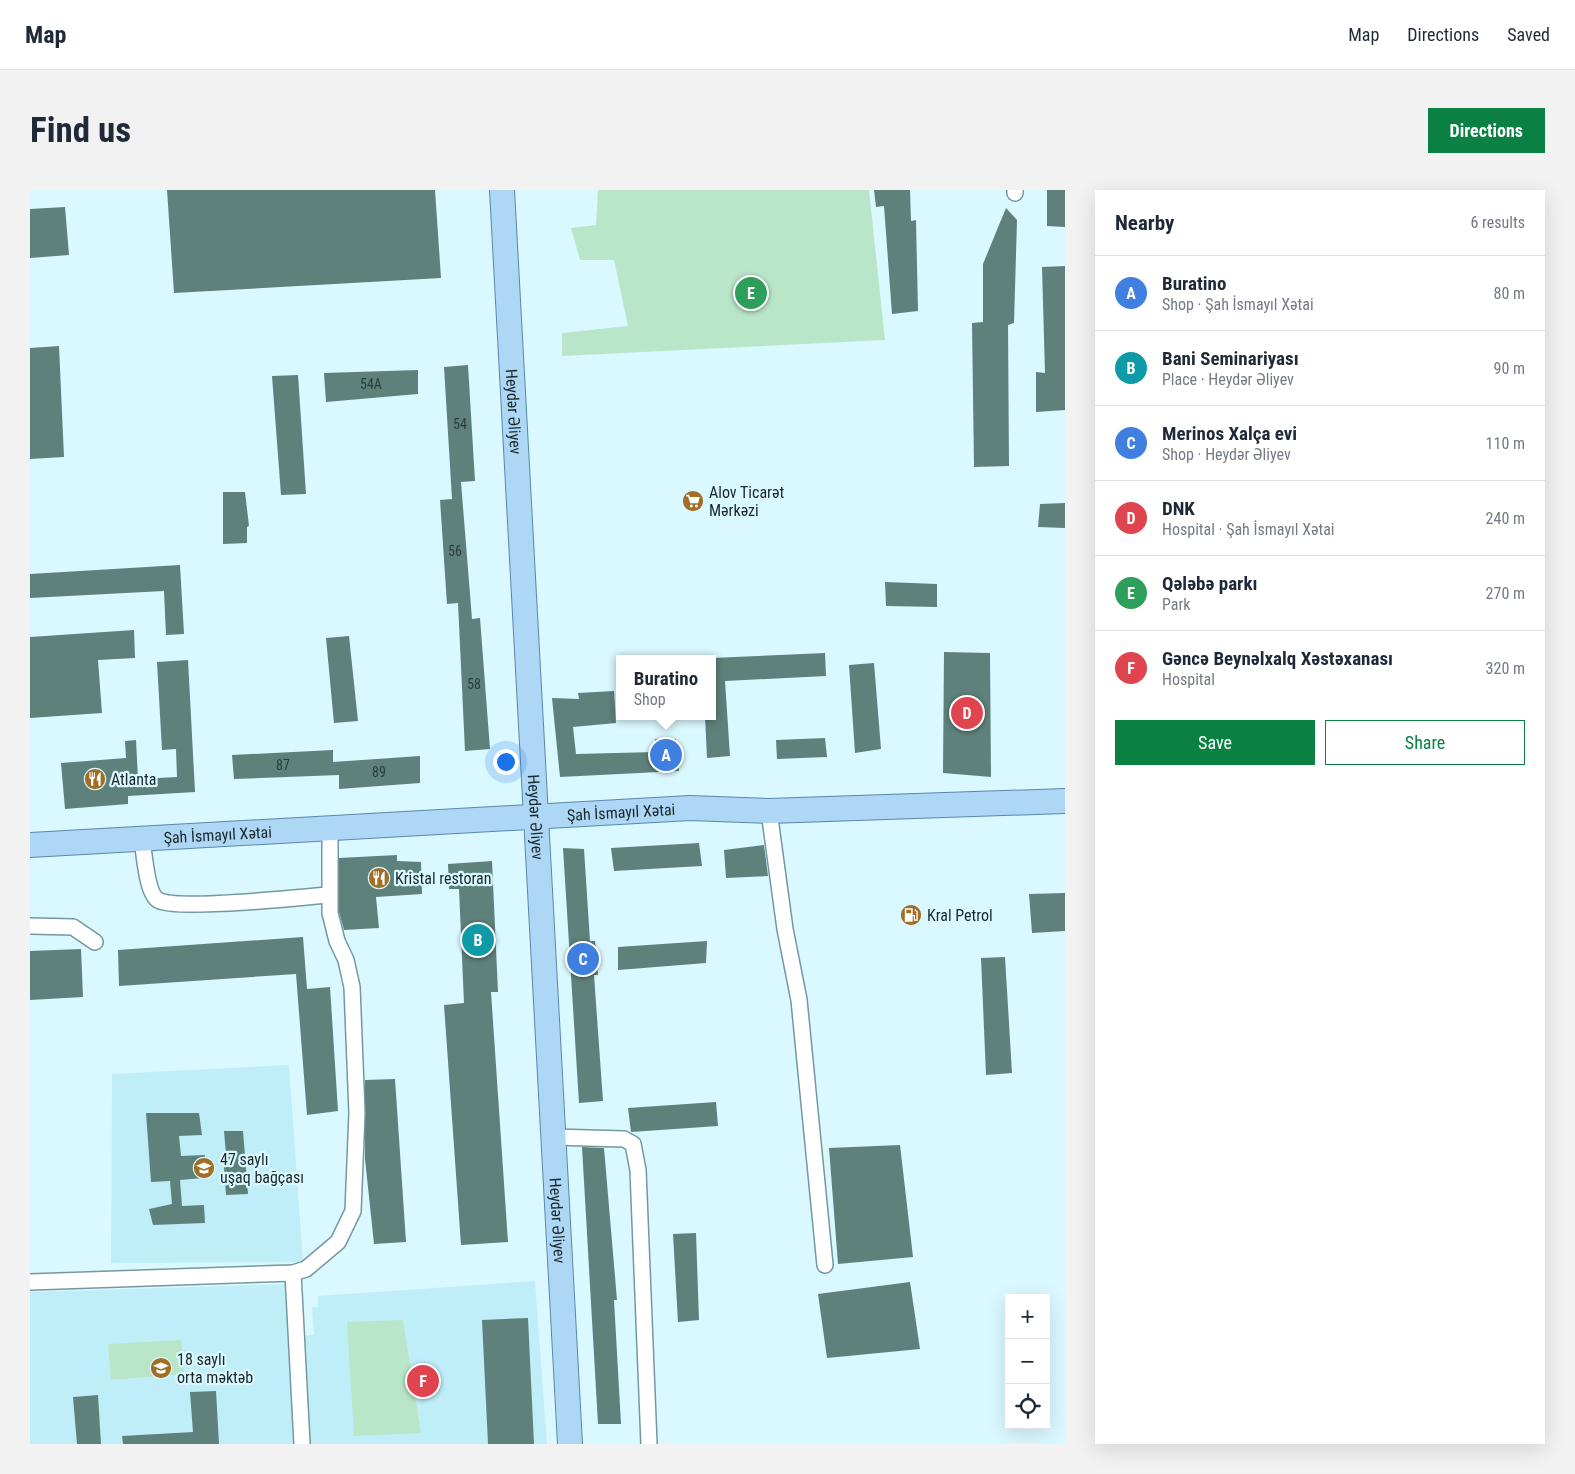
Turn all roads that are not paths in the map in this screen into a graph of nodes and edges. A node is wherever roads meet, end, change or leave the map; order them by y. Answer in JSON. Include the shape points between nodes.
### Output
{"nodes":[{"id":1,"x":502,"y":190,"type":"edge"},
{"id":2,"x":1065,"y":801,"type":"edge"},
{"id":3,"x":769,"y":810,"type":"junction"},
{"id":4,"x":536,"y":817,"type":"junction"},
{"id":5,"x":330,"y":828,"type":"junction"},
{"id":6,"x":142,"y":839,"type":"junction"},
{"id":7,"x":30,"y":845,"type":"edge"},
{"id":8,"x":329,"y":895,"type":"junction"},
{"id":9,"x":30,"y":926,"type":"edge"},
{"id":10,"x":95,"y":942,"type":"dead end"},
{"id":11,"x":554,"y":1137,"type":"junction"},
{"id":12,"x":826,"y":1265,"type":"dead end"},
{"id":13,"x":293,"y":1273,"type":"junction"},
{"id":14,"x":30,"y":1282,"type":"edge"},
{"id":15,"x":302,"y":1444,"type":"edge"},
{"id":16,"x":570,"y":1444,"type":"edge"},
{"id":17,"x":649,"y":1444,"type":"edge"}],
"edges":[{"from":1,"to":4,"type":"main road","name":"Heydər Əliyev"},
{"from":2,"to":3,"type":"main road","name":"Şah İsmayıl Xətai"},
{"from":3,"to":4,"type":"main road","name":"Şah İsmayıl Xətai","via":[[690,808]]},
{"from":3,"to":12,"type":"street","via":[[785,929],[799,1000]]},
{"from":4,"to":5,"type":"main road","name":"Şah İsmayıl Xətai"},
{"from":4,"to":11,"type":"main road","name":"Heydər Əliyev"},
{"from":5,"to":6,"type":"main road","name":"Şah İsmayıl Xətai"},
{"from":5,"to":8,"type":"street"},
{"from":6,"to":7,"type":"main road","name":"Şah İsmayıl Xətai"},
{"from":6,"to":8,"type":"street","via":[[151,893],[158,901],[174,904],[232,903]]},
{"from":8,"to":13,"type":"street","via":[[332,922],[352,987],[357,1113],[353,1211],[338,1242],[306,1269]]},
{"from":9,"to":10,"type":"street","via":[[73,927]]},
{"from":11,"to":16,"type":"main road","name":"Heydər Əliyev"},
{"from":11,"to":17,"type":"street","via":[[624,1139],[633,1144],[638,1170]]},
{"from":13,"to":14,"type":"street"},
{"from":13,"to":15,"type":"street"}]}
